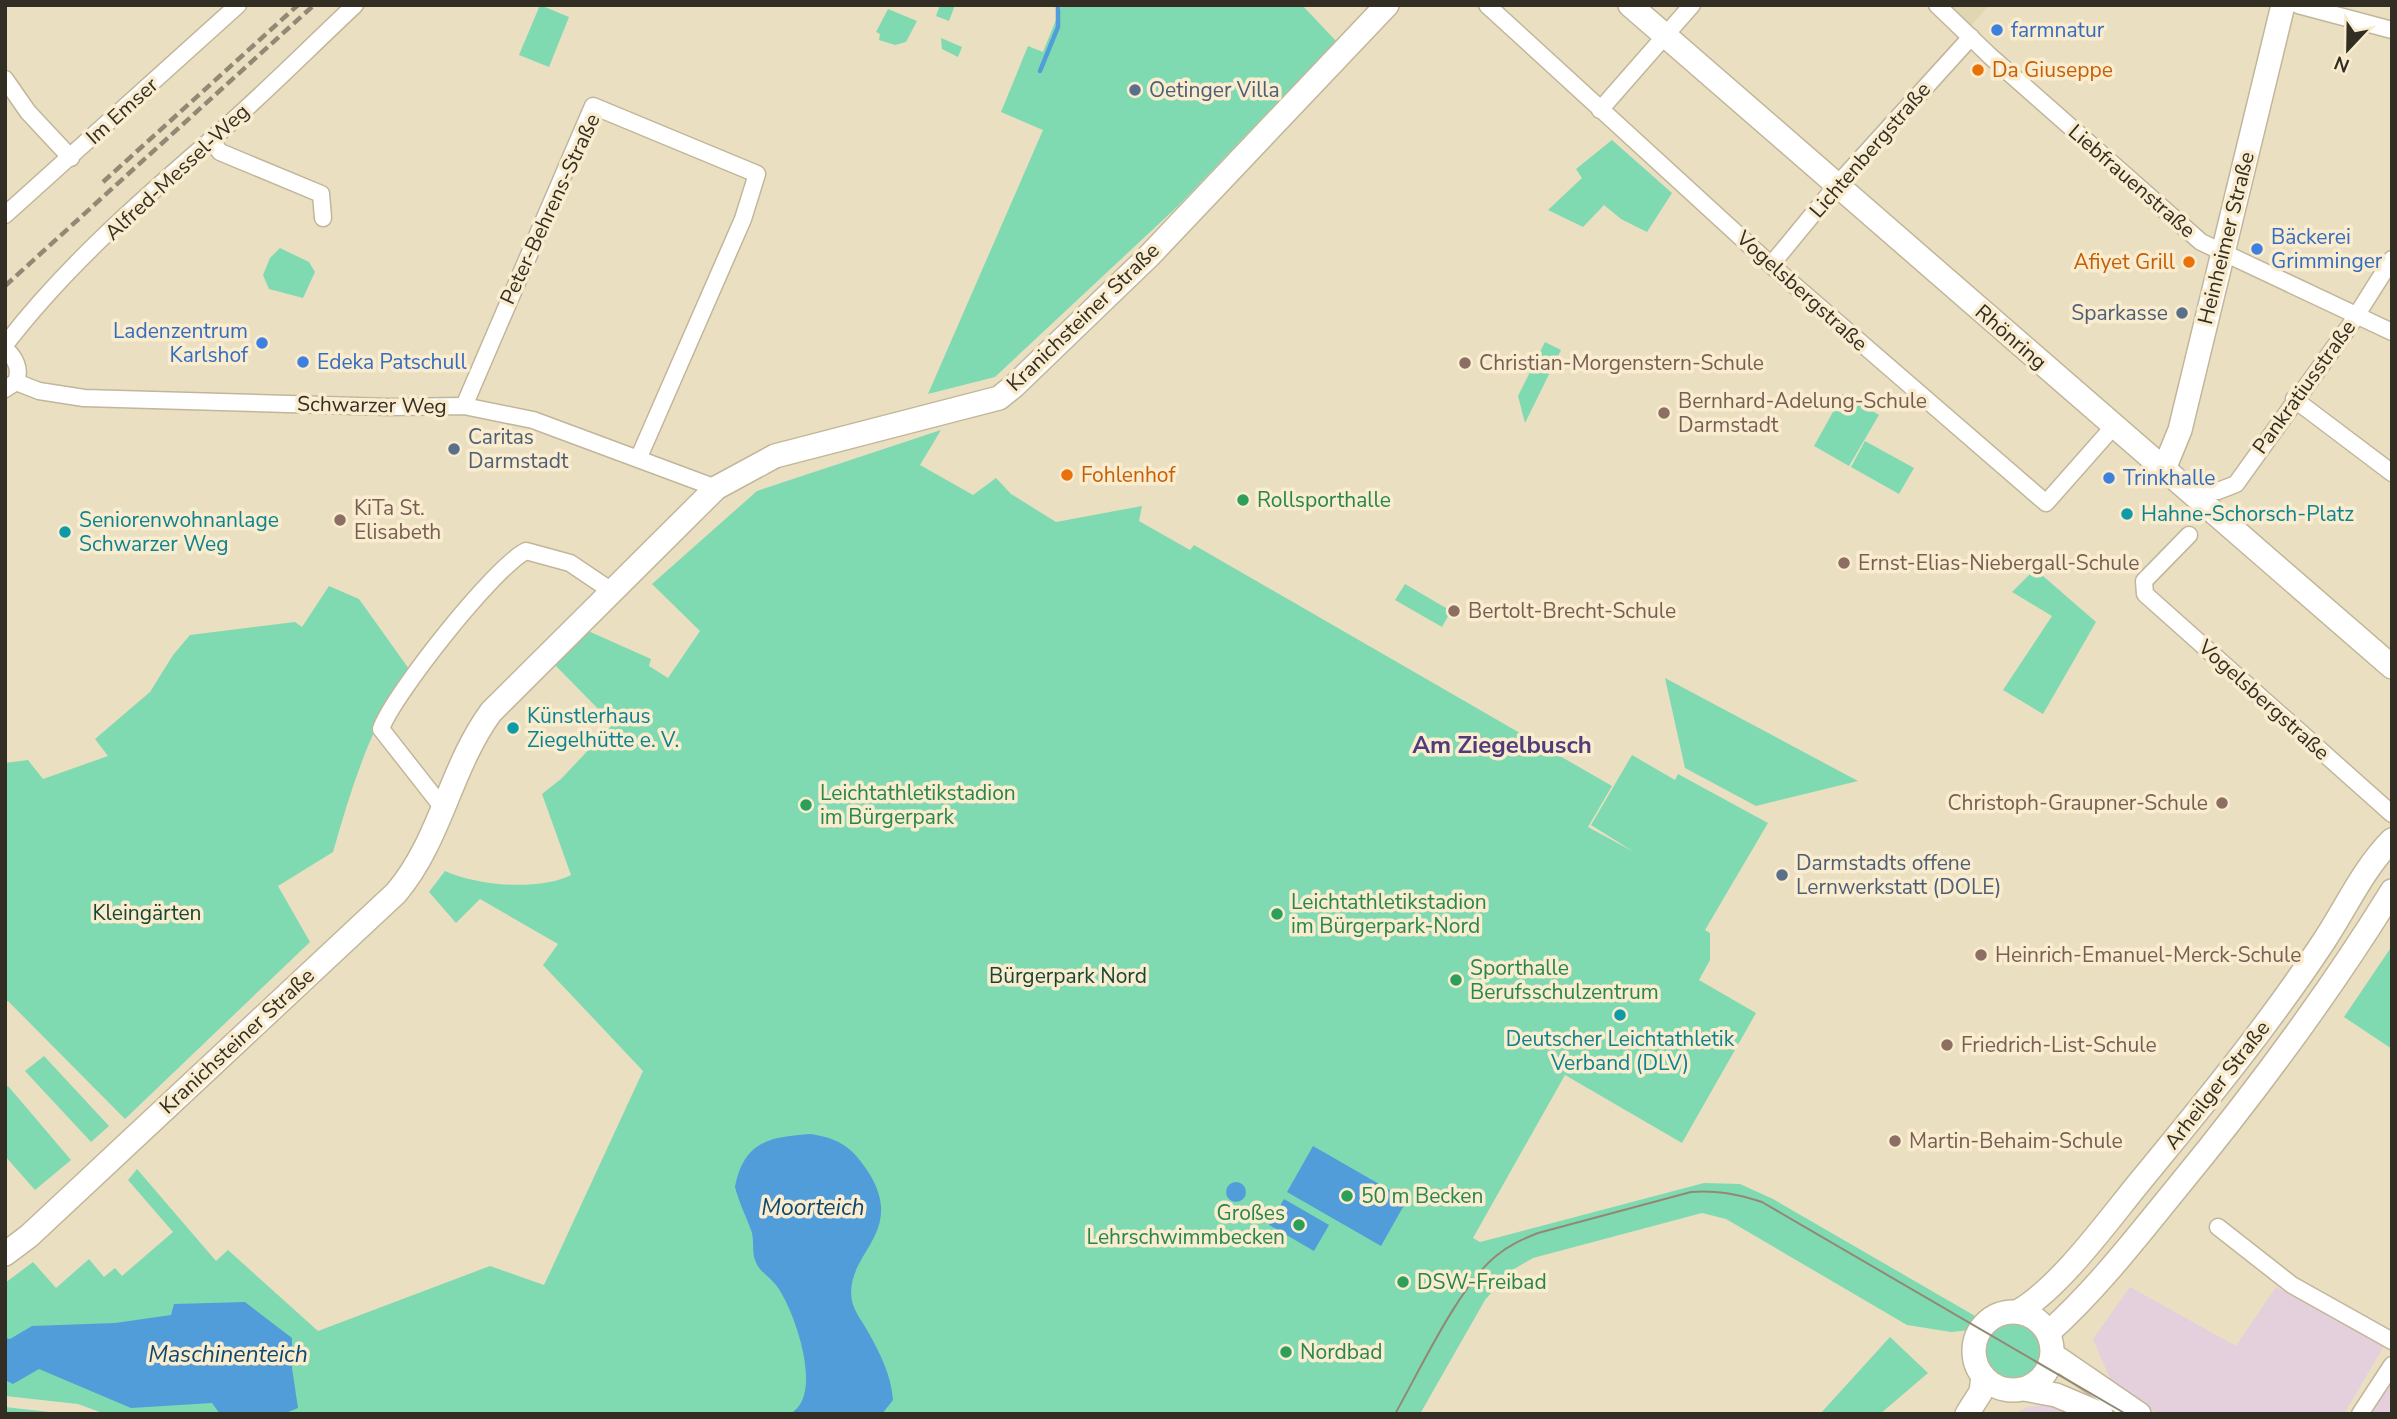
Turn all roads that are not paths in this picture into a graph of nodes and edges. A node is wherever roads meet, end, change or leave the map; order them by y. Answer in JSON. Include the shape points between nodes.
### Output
{"nodes":[{"id":1,"x":238,"y":5,"type":"edge"},
{"id":2,"x":355,"y":5,"type":"edge"},
{"id":3,"x":1487,"y":5,"type":"edge"},
{"id":4,"x":1630,"y":5,"type":"edge"},
{"id":5,"x":1692,"y":5,"type":"edge"},
{"id":6,"x":1937,"y":5,"type":"edge"},
{"id":7,"x":2283,"y":5,"type":"edge"},
{"id":8,"x":2298,"y":5,"type":"edge"},
{"id":9,"x":1382,"y":7,"type":"edge"},
{"id":10,"x":2392,"y":30,"type":"edge"},
{"id":11,"x":1664,"y":37,"type":"junction"},
{"id":12,"x":1971,"y":37,"type":"junction"},
{"id":13,"x":5,"y":79,"type":"edge"},
{"id":14,"x":1600,"y":110,"type":"junction"},
{"id":15,"x":211,"y":140,"type":"junction"},
{"id":16,"x":71,"y":158,"type":"junction"},
{"id":17,"x":1836,"y":186,"type":"junction"},
{"id":18,"x":5,"y":215,"type":"edge"},
{"id":19,"x":323,"y":218,"type":"dead end"},
{"id":20,"x":2221,"y":254,"type":"junction"},
{"id":21,"x":2392,"y":259,"type":"edge"},
{"id":22,"x":1771,"y":265,"type":"junction"},
{"id":23,"x":2355,"y":316,"type":"junction"},
{"id":24,"x":2392,"y":332,"type":"edge"},
{"id":25,"x":5,"y":347,"type":"edge"},
{"id":26,"x":11,"y":385,"type":"edge"},
{"id":27,"x":2294,"y":399,"type":"junction"},
{"id":28,"x":464,"y":406,"type":"junction"},
{"id":29,"x":2114,"y":426,"type":"junction"},
{"id":30,"x":2177,"y":439,"type":"junction"},
{"id":31,"x":639,"y":457,"type":"junction"},
{"id":32,"x":2164,"y":469,"type":"junction"},
{"id":33,"x":2392,"y":473,"type":"edge"},
{"id":34,"x":2202,"y":487,"type":"junction"},
{"id":35,"x":716,"y":488,"type":"junction"},
{"id":36,"x":2189,"y":535,"type":"dead end"},
{"id":37,"x":2279,"y":568,"type":"junction"},
{"id":38,"x":613,"y":592,"type":"junction"},
{"id":39,"x":2392,"y":667,"type":"edge"},
{"id":40,"x":443,"y":808,"type":"junction"},
{"id":41,"x":2392,"y":814,"type":"edge"},
{"id":42,"x":2392,"y":840,"type":"edge"},
{"id":43,"x":2392,"y":891,"type":"edge"},
{"id":44,"x":2218,"y":1227,"type":"dead end"},
{"id":45,"x":5,"y":1254,"type":"edge"},
{"id":46,"x":2019,"y":1311,"type":"junction"},
{"id":47,"x":2049,"y":1332,"type":"junction"},
{"id":48,"x":2392,"y":1341,"type":"edge"},
{"id":49,"x":2053,"y":1355,"type":"junction"},
{"id":50,"x":2392,"y":1365,"type":"edge"},
{"id":51,"x":1983,"y":1376,"type":"junction"},
{"id":52,"x":2018,"y":1390,"type":"junction"},
{"id":53,"x":1966,"y":1414,"type":"edge"},
{"id":54,"x":1980,"y":1414,"type":"edge"},
{"id":55,"x":2101,"y":1414,"type":"edge"},
{"id":56,"x":2138,"y":1414,"type":"edge"},
{"id":57,"x":2360,"y":1414,"type":"edge"}],
"edges":[{"from":1,"to":16,"type":"street","name":"Im Emser"},
{"from":2,"to":15,"type":"street","name":"Alfred-Messel-Weg"},
{"from":3,"to":14,"type":"street","name":"Vogelsbergstraße"},
{"from":4,"to":11,"type":"main road","name":"Rhönring"},
{"from":5,"to":11,"type":"street"},
{"from":6,"to":12,"type":"street","name":"Liebfrauenstraße"},
{"from":7,"to":20,"type":"main road","name":"Heinheimer Straße"},
{"from":8,"to":10,"type":"street"},
{"from":9,"to":35,"type":"main road","name":"Kranichsteiner Straße","via":[[1139,266],[1072,334],[999,398],[775,456]]},
{"from":11,"to":14,"type":"street"},
{"from":11,"to":17,"type":"main road","name":"Rhönring"},
{"from":12,"to":17,"type":"street","name":"Lichtenbergstraße"},
{"from":12,"to":20,"type":"street","name":"Liebfrauenstraße","via":[[2201,242]]},
{"from":13,"to":16,"type":"street","via":[[28,112]]},
{"from":14,"to":22,"type":"street","name":"Vogelsbergstraße"},
{"from":15,"to":19,"type":"street","via":[[220,152],[321,194]]},
{"from":15,"to":25,"type":"street","name":"Alfred-Messel-Weg","via":[[171,172],[31,311]]},
{"from":16,"to":18,"type":"street","name":"Im Emser"},
{"from":17,"to":22,"type":"street","name":"Lichtenbergstraße"},
{"from":17,"to":29,"type":"main road","name":"Rhönring"},
{"from":20,"to":23,"type":"street","name":"Liebfrauenstraße"},
{"from":20,"to":30,"type":"main road","name":"Heinheimer Straße"},
{"from":21,"to":23,"type":"street","name":"Pankratiusstraße"},
{"from":22,"to":29,"type":"street","name":"Vogelsbergstraße","via":[[2046,503]]},
{"from":23,"to":24,"type":"street","name":"Liebfrauenstraße"},
{"from":23,"to":27,"type":"street","name":"Pankratiusstraße"},
{"from":25,"to":26,"type":"street","name":"Schwarzer Weg","via":[[17,365]]},
{"from":26,"to":28,"type":"street","name":"Schwarzer Weg","via":[[84,398]]},
{"from":27,"to":33,"type":"street"},
{"from":27,"to":34,"type":"street","name":"Pankratiusstraße","via":[[2236,484],[2218,491]]},
{"from":28,"to":31,"type":"street","name":"Schwarzer Weg","via":[[533,420]]},
{"from":28,"to":31,"type":"street","name":"Peter-Behrens-Straße","via":[[593,106],[757,174],[743,219]]},
{"from":29,"to":32,"type":"main road","name":"Rhönring"},
{"from":30,"to":32,"type":"main road","name":"Heinheimer Straße"},
{"from":30,"to":34,"type":"main road","via":[[2186,471]]},
{"from":31,"to":35,"type":"street","name":"Schwarzer Weg"},
{"from":32,"to":37,"type":"main road","name":"Rhönring"},
{"from":34,"to":37,"type":"main road","via":[[2277,553]]},
{"from":35,"to":38,"type":"main road","name":"Kranichsteiner Straße"},
{"from":36,"to":41,"type":"street","name":"Vogelsbergstraße","via":[[2144,582],[2145,594]]},
{"from":37,"to":39,"type":"main road","name":"Rhönring"},
{"from":38,"to":40,"type":"main road","name":"Kranichsteiner Straße","via":[[491,712],[473,740]]},
{"from":38,"to":40,"type":"street","via":[[570,563],[526,551],[493,579],[410,680],[381,729]]},
{"from":40,"to":45,"type":"main road","name":"Kranichsteiner Straße","via":[[422,857],[396,893]]},
{"from":42,"to":46,"type":"main road","name":"Arheilger Straße","via":[[2373,859],[2326,939],[2216,1089],[2106,1224],[2042,1294]]},
{"from":43,"to":47,"type":"main road","name":"Arheilger Straße","via":[[2350,959],[2199,1161],[2134,1241]]},
{"from":44,"to":48,"type":"street","via":[[2292,1285]]},
{"from":46,"to":47,"type":"main road","via":[[2041,1322]]},
{"from":46,"to":51,"type":"main road","name":"Arheilger Straße","via":[[2001,1313],[1980,1329],[1974,1356]]},
{"from":47,"to":49,"type":"main road"},
{"from":49,"to":52,"type":"main road","via":[[2044,1376]]},
{"from":49,"to":56,"type":"main road"},
{"from":50,"to":57,"type":"street"},
{"from":51,"to":52,"type":"main road","via":[[1992,1384]]},
{"from":51,"to":53,"type":"main road","via":[[1981,1392]]},
{"from":52,"to":54,"type":"main road","via":[[1999,1395]]},
{"from":52,"to":55,"type":"main road","via":[[2056,1395]]}]}
